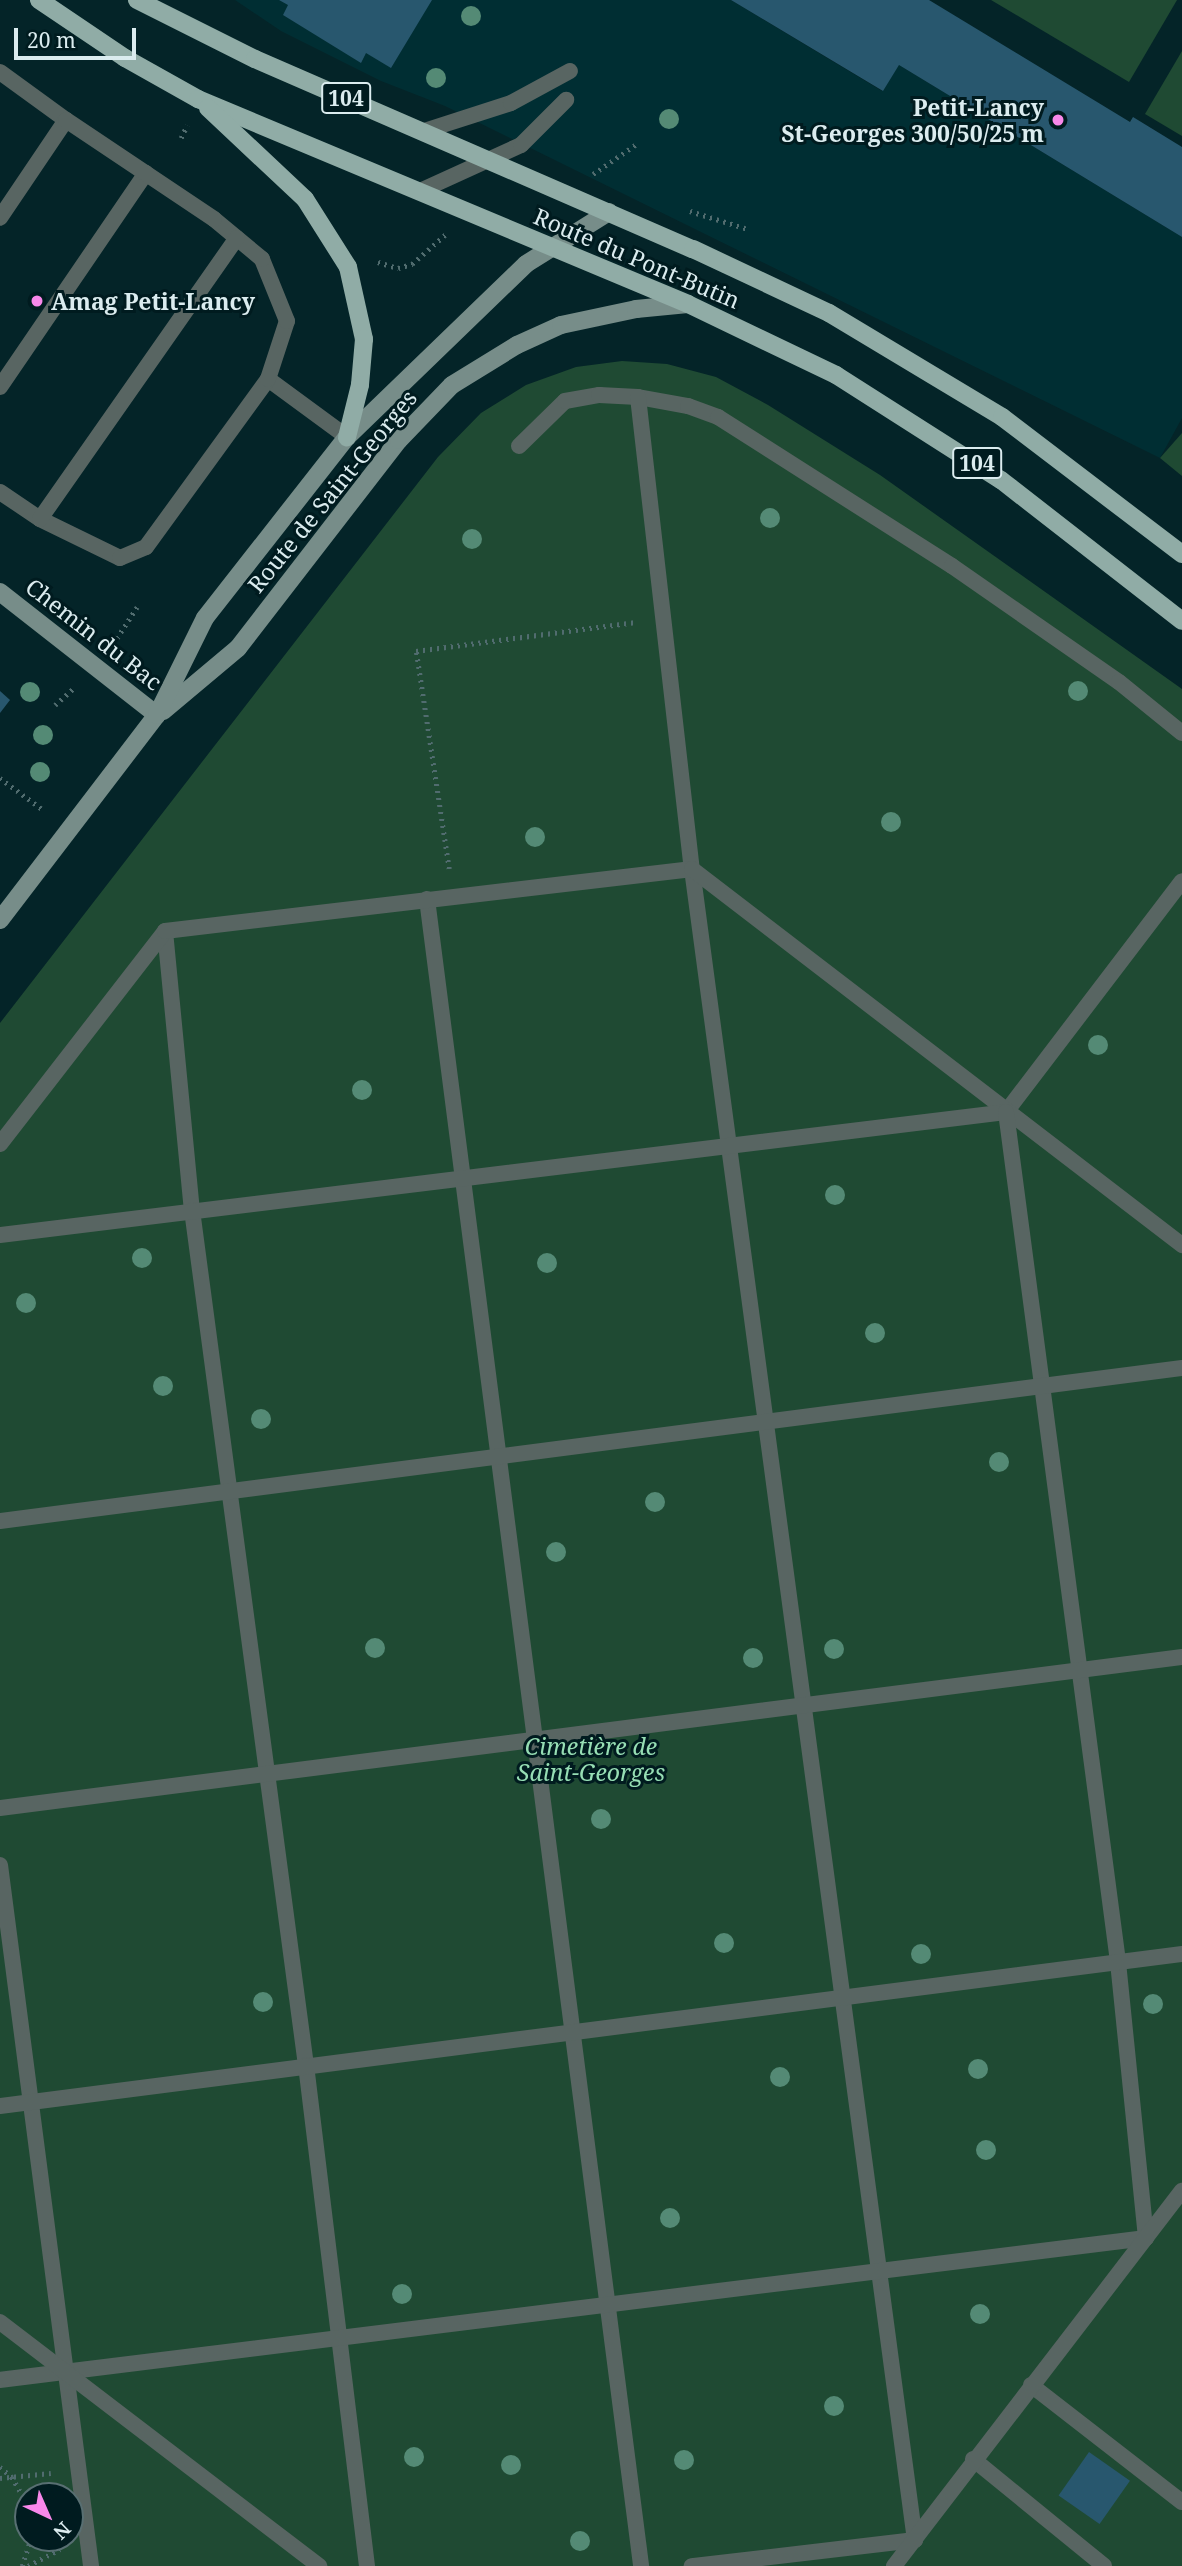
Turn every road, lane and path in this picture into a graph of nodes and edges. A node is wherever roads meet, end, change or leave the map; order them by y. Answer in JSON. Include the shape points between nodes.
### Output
{"nodes":[{"id":1,"x":39,"y":0,"type":"edge"},
{"id":2,"x":137,"y":0,"type":"edge"},
{"id":3,"x":159,"y":0,"type":"edge"},
{"id":4,"x":204,"y":36,"type":"junction"},
{"id":5,"x":570,"y":71,"type":"dead end"},
{"id":6,"x":0,"y":72,"type":"edge"},
{"id":7,"x":198,"y":99,"type":"junction"},
{"id":8,"x":566,"y":100,"type":"dead end"},
{"id":9,"x":66,"y":121,"type":"junction"},
{"id":10,"x":424,"y":131,"type":"junction"},
{"id":11,"x":638,"y":143,"type":"dead end"},
{"id":12,"x":488,"y":162,"type":"junction"},
{"id":13,"x":146,"y":173,"type":"junction"},
{"id":14,"x":594,"y":173,"type":"dead end"},
{"id":15,"x":419,"y":191,"type":"junction"},
{"id":16,"x":609,"y":212,"type":"junction"},
{"id":17,"x":0,"y":218,"type":"edge"},
{"id":18,"x":447,"y":233,"type":"dead end"},
{"id":19,"x":237,"y":238,"type":"junction"},
{"id":20,"x":336,"y":242,"type":"junction"},
{"id":21,"x":549,"y":246,"type":"junction"},
{"id":22,"x":688,"y":304,"type":"junction"},
{"id":23,"x":268,"y":379,"type":"junction"},
{"id":24,"x":0,"y":387,"type":"edge"},
{"id":25,"x":638,"y":397,"type":"junction"},
{"id":26,"x":346,"y":437,"type":"junction"},
{"id":27,"x":519,"y":446,"type":"dead end"},
{"id":28,"x":0,"y":492,"type":"edge"},
{"id":29,"x":40,"y":519,"type":"junction"},
{"id":30,"x":1182,"y":554,"type":"edge"},
{"id":31,"x":0,"y":592,"type":"edge"},
{"id":32,"x":665,"y":618,"type":"junction"},
{"id":33,"x":1182,"y":621,"type":"edge"},
{"id":34,"x":157,"y":715,"type":"junction"},
{"id":35,"x":1182,"y":733,"type":"edge"},
{"id":36,"x":0,"y":778,"type":"edge"},
{"id":37,"x":42,"y":809,"type":"dead end"},
{"id":38,"x":692,"y":869,"type":"junction"},
{"id":39,"x":1182,"y":881,"type":"edge"},
{"id":40,"x":454,"y":896,"type":"junction"},
{"id":41,"x":427,"y":899,"type":"junction"},
{"id":42,"x":0,"y":920,"type":"edge"},
{"id":43,"x":165,"y":931,"type":"junction"},
{"id":44,"x":1006,"y":1112,"type":"junction"},
{"id":45,"x":730,"y":1142,"type":"junction"},
{"id":46,"x":0,"y":1144,"type":"edge"},
{"id":47,"x":464,"y":1177,"type":"junction"},
{"id":48,"x":192,"y":1210,"type":"junction"},
{"id":49,"x":0,"y":1235,"type":"edge"},
{"id":50,"x":1182,"y":1245,"type":"edge"},
{"id":51,"x":1182,"y":1368,"type":"edge"},
{"id":52,"x":1039,"y":1387,"type":"junction"},
{"id":53,"x":768,"y":1425,"type":"junction"},
{"id":54,"x":498,"y":1458,"type":"junction"},
{"id":55,"x":228,"y":1491,"type":"junction"},
{"id":56,"x":0,"y":1521,"type":"edge"},
{"id":57,"x":1182,"y":1657,"type":"edge"},
{"id":58,"x":1076,"y":1670,"type":"junction"},
{"id":59,"x":803,"y":1707,"type":"junction"},
{"id":60,"x":536,"y":1739,"type":"junction"},
{"id":61,"x":264,"y":1775,"type":"junction"},
{"id":62,"x":0,"y":1808,"type":"edge"},
{"id":63,"x":0,"y":1865,"type":"edge"},
{"id":64,"x":1182,"y":1954,"type":"edge"},
{"id":65,"x":1118,"y":1962,"type":"junction"},
{"id":66,"x":845,"y":2000,"type":"junction"},
{"id":67,"x":573,"y":2034,"type":"junction"},
{"id":68,"x":306,"y":2065,"type":"junction"},
{"id":69,"x":32,"y":2102,"type":"junction"},
{"id":70,"x":0,"y":2106,"type":"edge"},
{"id":71,"x":1182,"y":2191,"type":"edge"},
{"id":72,"x":1146,"y":2238,"type":"junction"},
{"id":73,"x":880,"y":2269,"type":"junction"},
{"id":74,"x":607,"y":2302,"type":"junction"},
{"id":75,"x":0,"y":2322,"type":"edge"},
{"id":76,"x":338,"y":2340,"type":"junction"},
{"id":77,"x":64,"y":2372,"type":"junction"},
{"id":78,"x":0,"y":2380,"type":"edge"},
{"id":79,"x":1031,"y":2385,"type":"junction"},
{"id":80,"x":973,"y":2459,"type":"junction"},
{"id":81,"x":0,"y":2467,"type":"edge"},
{"id":82,"x":78,"y":2470,"type":"junction"},
{"id":83,"x":12,"y":2477,"type":"junction"},
{"id":84,"x":0,"y":2478,"type":"edge"},
{"id":85,"x":15,"y":2482,"type":"edge"},
{"id":86,"x":1182,"y":2502,"type":"edge"},
{"id":87,"x":915,"y":2540,"type":"junction"},
{"id":88,"x":91,"y":2566,"type":"edge"},
{"id":89,"x":319,"y":2566,"type":"edge"},
{"id":90,"x":367,"y":2566,"type":"edge"},
{"id":91,"x":641,"y":2566,"type":"edge"},
{"id":92,"x":692,"y":2566,"type":"edge"},
{"id":93,"x":894,"y":2566,"type":"edge"},
{"id":94,"x":1104,"y":2566,"type":"edge"}],
"edges":[{"from":1,"to":7,"type":"main road","name":"Route du Pont-Butin","number":"104","via":[[125,58]]},
{"from":2,"to":4,"type":"main road","name":"Route du Pont-Butin","number":"104"},
{"from":3,"to":4,"type":"main road"},
{"from":4,"to":10,"type":"main road","name":"Route du Pont-Butin","number":"104"},
{"from":5,"to":10,"type":"lane","via":[[511,103]]},
{"from":6,"to":9,"type":"lane"},
{"from":7,"to":15,"type":"main road","name":"Route du Pont-Butin","number":"104"},
{"from":7,"to":20,"type":"main road","via":[[278,170]]},
{"from":8,"to":12,"type":"lane","via":[[520,145]]},
{"from":9,"to":13,"type":"lane"},
{"from":9,"to":17,"type":"lane"},
{"from":10,"to":12,"type":"main road","name":"Route du Pont-Butin","number":"104"},
{"from":11,"to":14,"type":"path"},
{"from":12,"to":15,"type":"lane"},
{"from":12,"to":16,"type":"main road","name":"Route du Pont-Butin","number":"104"},
{"from":13,"to":19,"type":"lane"},
{"from":13,"to":24,"type":"lane"},
{"from":15,"to":21,"type":"main road","name":"Route du Pont-Butin","number":"104"},
{"from":16,"to":21,"type":"street","name":"Route de Saint-Georges"},
{"from":16,"to":30,"type":"main road","name":"Route du Pont-Butin","number":"104","via":[[771,284],[889,346],[1013,425]]},
{"from":18,"to":20,"type":"path","via":[[412,264],[398,268]]},
{"from":19,"to":23,"type":"lane","via":[[262,259],[287,321]]},
{"from":19,"to":29,"type":"lane"},
{"from":20,"to":26,"type":"main road","via":[[355,284],[365,339],[360,385]]},
{"from":21,"to":22,"type":"main road","name":"Route du Pont-Butin","number":"104"},
{"from":21,"to":26,"type":"street","name":"Route de Saint-Georges"},
{"from":22,"to":33,"type":"main road","name":"Route du Pont-Butin","number":"104","via":[[836,375],[911,420],[1023,496]]},
{"from":22,"to":34,"type":"street","name":"Route de Saint-Georges","via":[[636,309],[561,325],[517,345],[452,386],[399,440],[239,648]]},
{"from":23,"to":26,"type":"lane"},
{"from":23,"to":29,"type":"lane","via":[[146,547],[120,558]]},
{"from":25,"to":27,"type":"lane","via":[[599,394],[565,401]]},
{"from":25,"to":32,"type":"lane"},
{"from":25,"to":35,"type":"lane","via":[[718,417],[952,565],[1119,682]]},
{"from":26,"to":34,"type":"street","name":"Route de Saint-Georges","via":[[205,618]]},
{"from":28,"to":29,"type":"lane"},
{"from":31,"to":34,"type":"street","name":"Chemin du Bac"},
{"from":32,"to":38,"type":"lane"},
{"from":32,"to":40,"type":"path","via":[[416,651]]},
{"from":34,"to":42,"type":"street","name":"Route de Saint-Georges"},
{"from":36,"to":37,"type":"path"},
{"from":38,"to":40,"type":"lane"},
{"from":38,"to":44,"type":"lane"},
{"from":38,"to":45,"type":"lane"},
{"from":39,"to":44,"type":"lane"},
{"from":40,"to":41,"type":"lane"},
{"from":41,"to":43,"type":"lane"},
{"from":41,"to":47,"type":"lane"},
{"from":43,"to":46,"type":"lane"},
{"from":43,"to":48,"type":"lane"},
{"from":44,"to":45,"type":"lane"},
{"from":44,"to":50,"type":"lane"},
{"from":44,"to":52,"type":"lane"},
{"from":45,"to":47,"type":"lane"},
{"from":45,"to":53,"type":"lane"},
{"from":47,"to":48,"type":"lane"},
{"from":47,"to":54,"type":"lane"},
{"from":48,"to":49,"type":"lane"},
{"from":48,"to":55,"type":"lane"},
{"from":51,"to":52,"type":"lane"},
{"from":52,"to":53,"type":"lane"},
{"from":52,"to":58,"type":"lane"},
{"from":53,"to":54,"type":"lane"},
{"from":53,"to":59,"type":"lane"},
{"from":54,"to":55,"type":"lane"},
{"from":54,"to":60,"type":"lane"},
{"from":55,"to":56,"type":"lane"},
{"from":55,"to":61,"type":"lane"},
{"from":57,"to":58,"type":"lane"},
{"from":58,"to":59,"type":"lane"},
{"from":58,"to":65,"type":"lane"},
{"from":59,"to":60,"type":"lane"},
{"from":59,"to":66,"type":"lane"},
{"from":60,"to":61,"type":"lane"},
{"from":60,"to":67,"type":"lane"},
{"from":61,"to":62,"type":"lane"},
{"from":61,"to":68,"type":"lane"},
{"from":63,"to":69,"type":"lane"},
{"from":64,"to":65,"type":"lane"},
{"from":65,"to":66,"type":"lane"},
{"from":65,"to":72,"type":"lane"},
{"from":66,"to":67,"type":"lane"},
{"from":66,"to":73,"type":"lane"},
{"from":67,"to":68,"type":"lane"},
{"from":67,"to":74,"type":"lane"},
{"from":68,"to":69,"type":"lane"},
{"from":68,"to":76,"type":"lane"},
{"from":69,"to":70,"type":"lane"},
{"from":69,"to":77,"type":"lane"},
{"from":71,"to":72,"type":"lane"},
{"from":72,"to":73,"type":"lane"},
{"from":72,"to":79,"type":"lane"},
{"from":73,"to":74,"type":"lane"},
{"from":73,"to":87,"type":"lane"},
{"from":74,"to":76,"type":"lane"},
{"from":74,"to":91,"type":"lane"},
{"from":75,"to":77,"type":"lane"},
{"from":76,"to":77,"type":"lane"},
{"from":76,"to":90,"type":"lane"},
{"from":77,"to":78,"type":"lane"},
{"from":77,"to":82,"type":"lane"},
{"from":77,"to":89,"type":"lane"},
{"from":79,"to":80,"type":"lane"},
{"from":79,"to":86,"type":"lane"},
{"from":80,"to":87,"type":"lane"},
{"from":80,"to":94,"type":"lane"},
{"from":81,"to":83,"type":"path"},
{"from":82,"to":83,"type":"path"},
{"from":82,"to":88,"type":"lane"},
{"from":83,"to":84,"type":"path"},
{"from":83,"to":85,"type":"path"},
{"from":87,"to":92,"type":"lane"},
{"from":87,"to":93,"type":"lane"}]}
